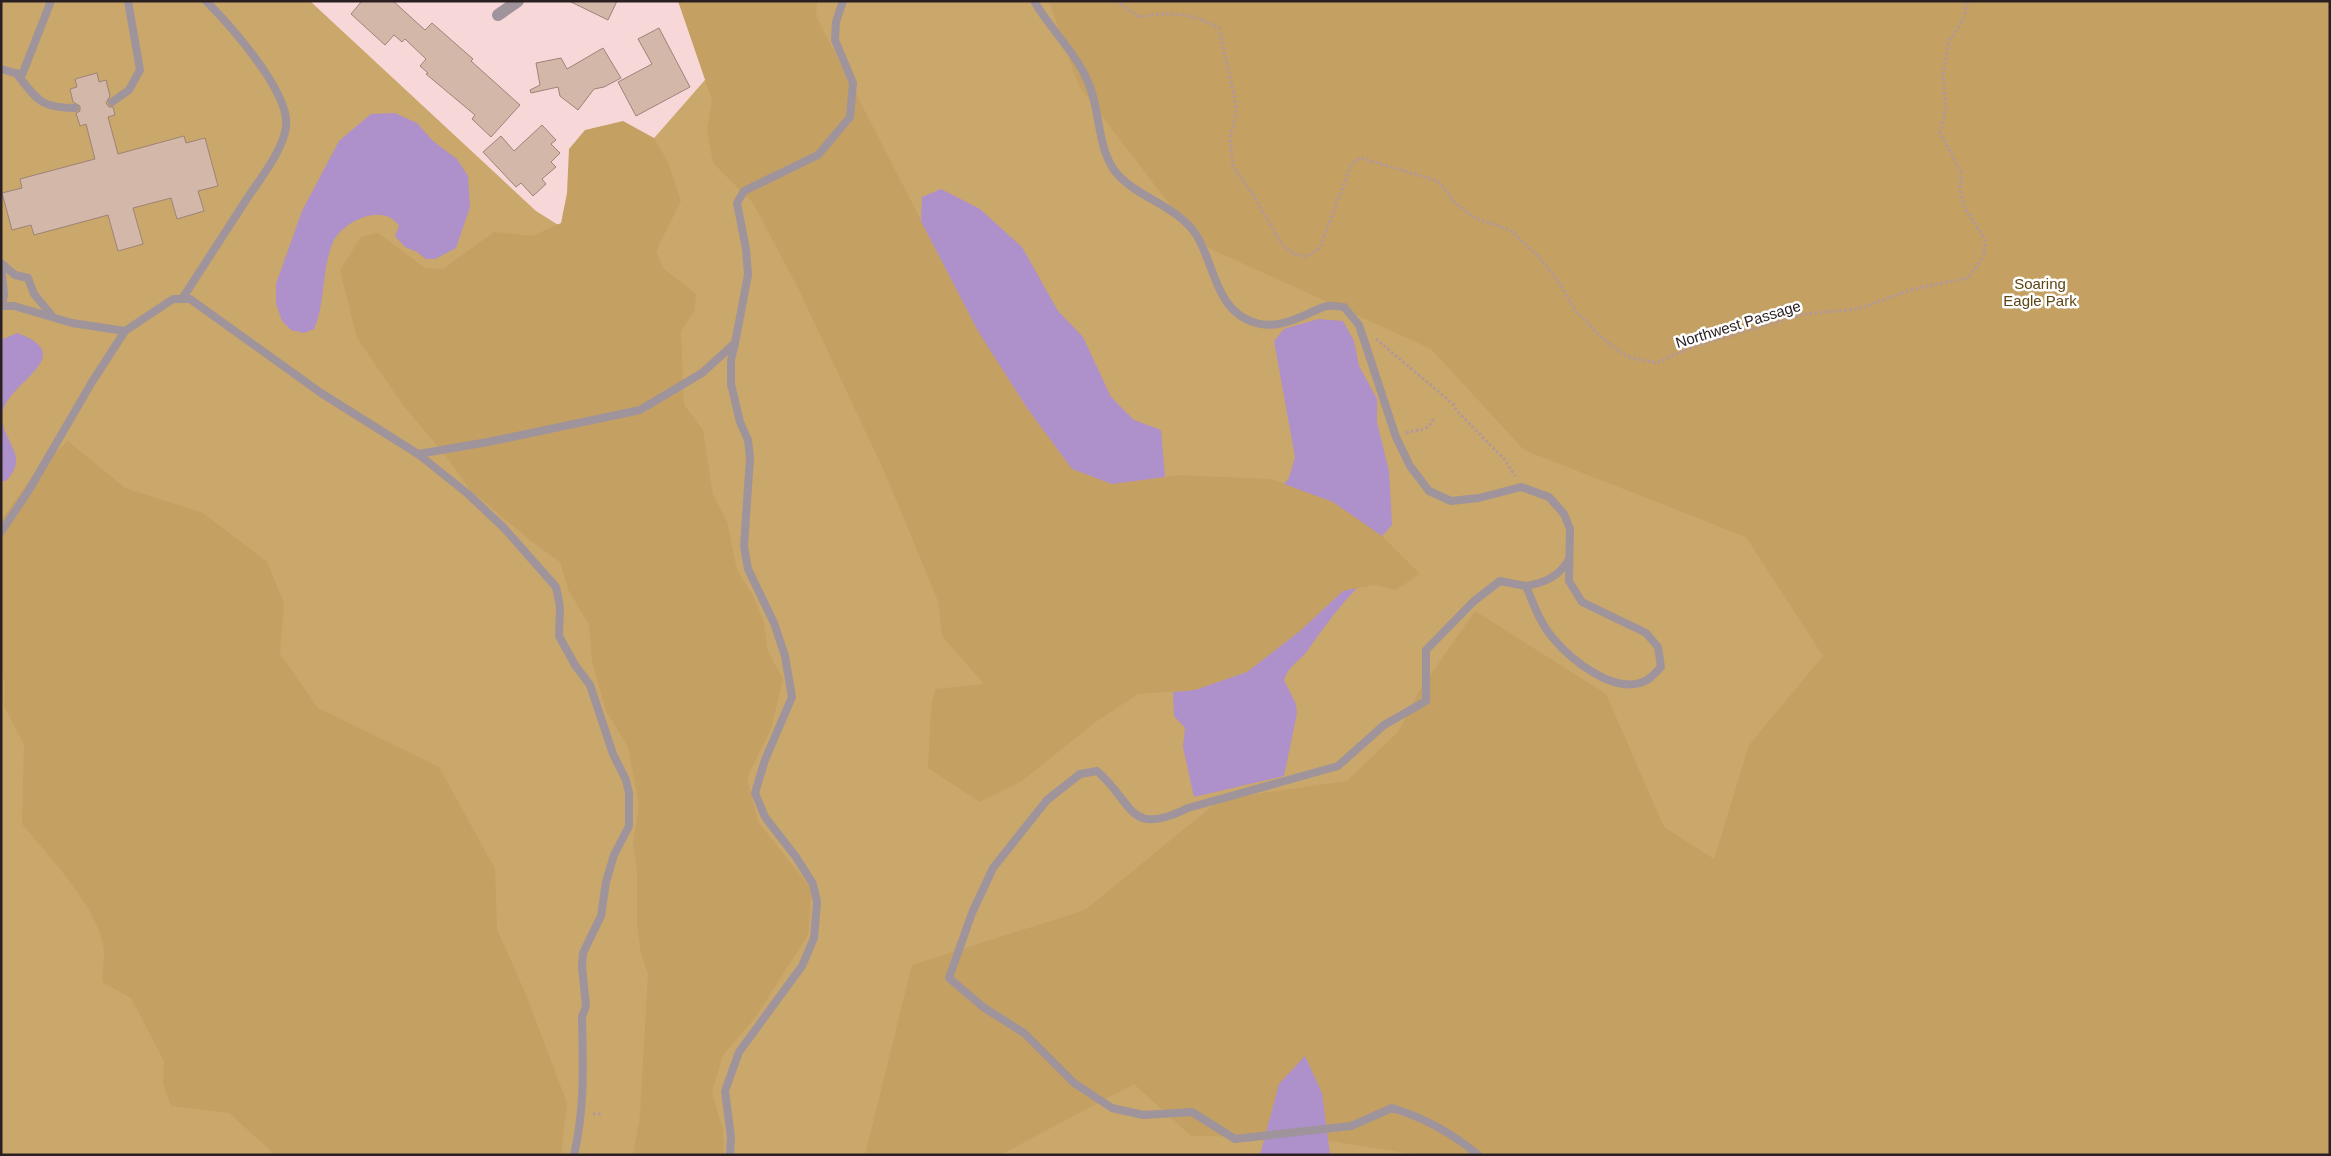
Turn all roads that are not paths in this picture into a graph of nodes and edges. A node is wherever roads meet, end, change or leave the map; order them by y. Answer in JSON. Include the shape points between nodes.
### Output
{"nodes":[{"id":1,"x":51,"y":1,"type":"edge"},
{"id":2,"x":128,"y":1,"type":"edge"},
{"id":3,"x":206,"y":1,"type":"edge"},
{"id":4,"x":518,"y":1,"type":"edge"},
{"id":5,"x":843,"y":1,"type":"edge"},
{"id":6,"x":1034,"y":1,"type":"edge"},
{"id":7,"x":498,"y":15,"type":"dead end"},
{"id":8,"x":1,"y":68,"type":"edge"},
{"id":9,"x":16,"y":73,"type":"junction"},
{"id":10,"x":112,"y":102,"type":"dead end"},
{"id":11,"x":75,"y":108,"type":"dead end"},
{"id":12,"x":1,"y":264,"type":"edge"},
{"id":13,"x":182,"y":299,"type":"junction"},
{"id":14,"x":2,"y":306,"type":"edge"},
{"id":15,"x":54,"y":318,"type":"junction"},
{"id":16,"x":125,"y":331,"type":"junction"},
{"id":17,"x":736,"y":343,"type":"junction"},
{"id":18,"x":418,"y":454,"type":"junction"},
{"id":19,"x":1,"y":532,"type":"edge"},
{"id":20,"x":1568,"y":561,"type":"junction"},
{"id":21,"x":1526,"y":586,"type":"junction"},
{"id":22,"x":574,"y":1155,"type":"edge"},
{"id":23,"x":730,"y":1155,"type":"edge"},
{"id":24,"x":1478,"y":1155,"type":"edge"}],
"edges":[{"from":1,"to":9,"type":"lane","via":[[22,75]]},
{"from":2,"to":10,"type":"lane","via":[[140,70],[129,90]]},
{"from":3,"to":13,"type":"lane","via":[[266,72],[282,104],[286,126],[274,158]]},
{"from":4,"to":7,"type":"street"},
{"from":5,"to":17,"type":"lane","via":[[836,22],[835,40],[853,83],[850,117],[818,154],[744,191],[737,203],[748,275]]},
{"from":6,"to":20,"type":"lane","via":[[1074,56],[1091,90],[1102,145],[1115,170],[1184,220],[1197,236],[1225,302],[1241,316],[1256,323],[1275,325],[1328,306],[1344,307],[1359,325],[1396,437],[1410,466],[1429,491],[1451,501],[1479,498],[1521,487],[1549,497],[1564,514],[1570,529]]},
{"from":8,"to":9,"type":"lane"},
{"from":9,"to":11,"type":"lane","via":[[37,100],[53,108]]},
{"from":12,"to":14,"type":"lane"},
{"from":12,"to":15,"type":"lane","via":[[15,275],[28,278],[34,294]]},
{"from":13,"to":16,"type":"lane","via":[[173,299]]},
{"from":13,"to":18,"type":"lane","via":[[190,299],[308,384]]},
{"from":14,"to":15,"type":"lane","via":[[14,306]]},
{"from":15,"to":16,"type":"lane"},
{"from":16,"to":19,"type":"lane"},
{"from":17,"to":18,"type":"lane","via":[[702,373],[640,410]]},
{"from":17,"to":23,"type":"lane","via":[[731,360],[732,384],[750,458],[744,546],[748,570],[774,624],[785,656],[792,698],[765,760],[755,793],[764,817],[813,884],[817,902],[814,938],[802,966],[739,1052],[725,1091]]},
{"from":18,"to":22,"type":"lane","via":[[504,528],[556,587],[560,607],[559,636],[590,685],[613,754],[626,780],[630,826],[614,855],[601,916],[583,953],[586,1006],[582,1017],[583,1098]]},
{"from":20,"to":21,"type":"lane","via":[[1561,572],[1549,580]]},
{"from":20,"to":21,"type":"lane","via":[[1569,581],[1582,602],[1646,633],[1658,647],[1661,667],[1647,680],[1629,684],[1607,681],[1574,659],[1551,637]]},
{"from":21,"to":24,"type":"lane","via":[[1500,581],[1474,601],[1426,650],[1426,701],[1384,724],[1338,766],[1154,820],[1136,816],[1112,783],[1097,771],[1080,774],[1047,800],[993,868],[972,913],[949,978],[983,1007],[1024,1034],[1074,1083],[1112,1108],[1143,1115],[1192,1112],[1235,1138],[1351,1126],[1392,1108],[1418,1116],[1451,1133]]}]}
